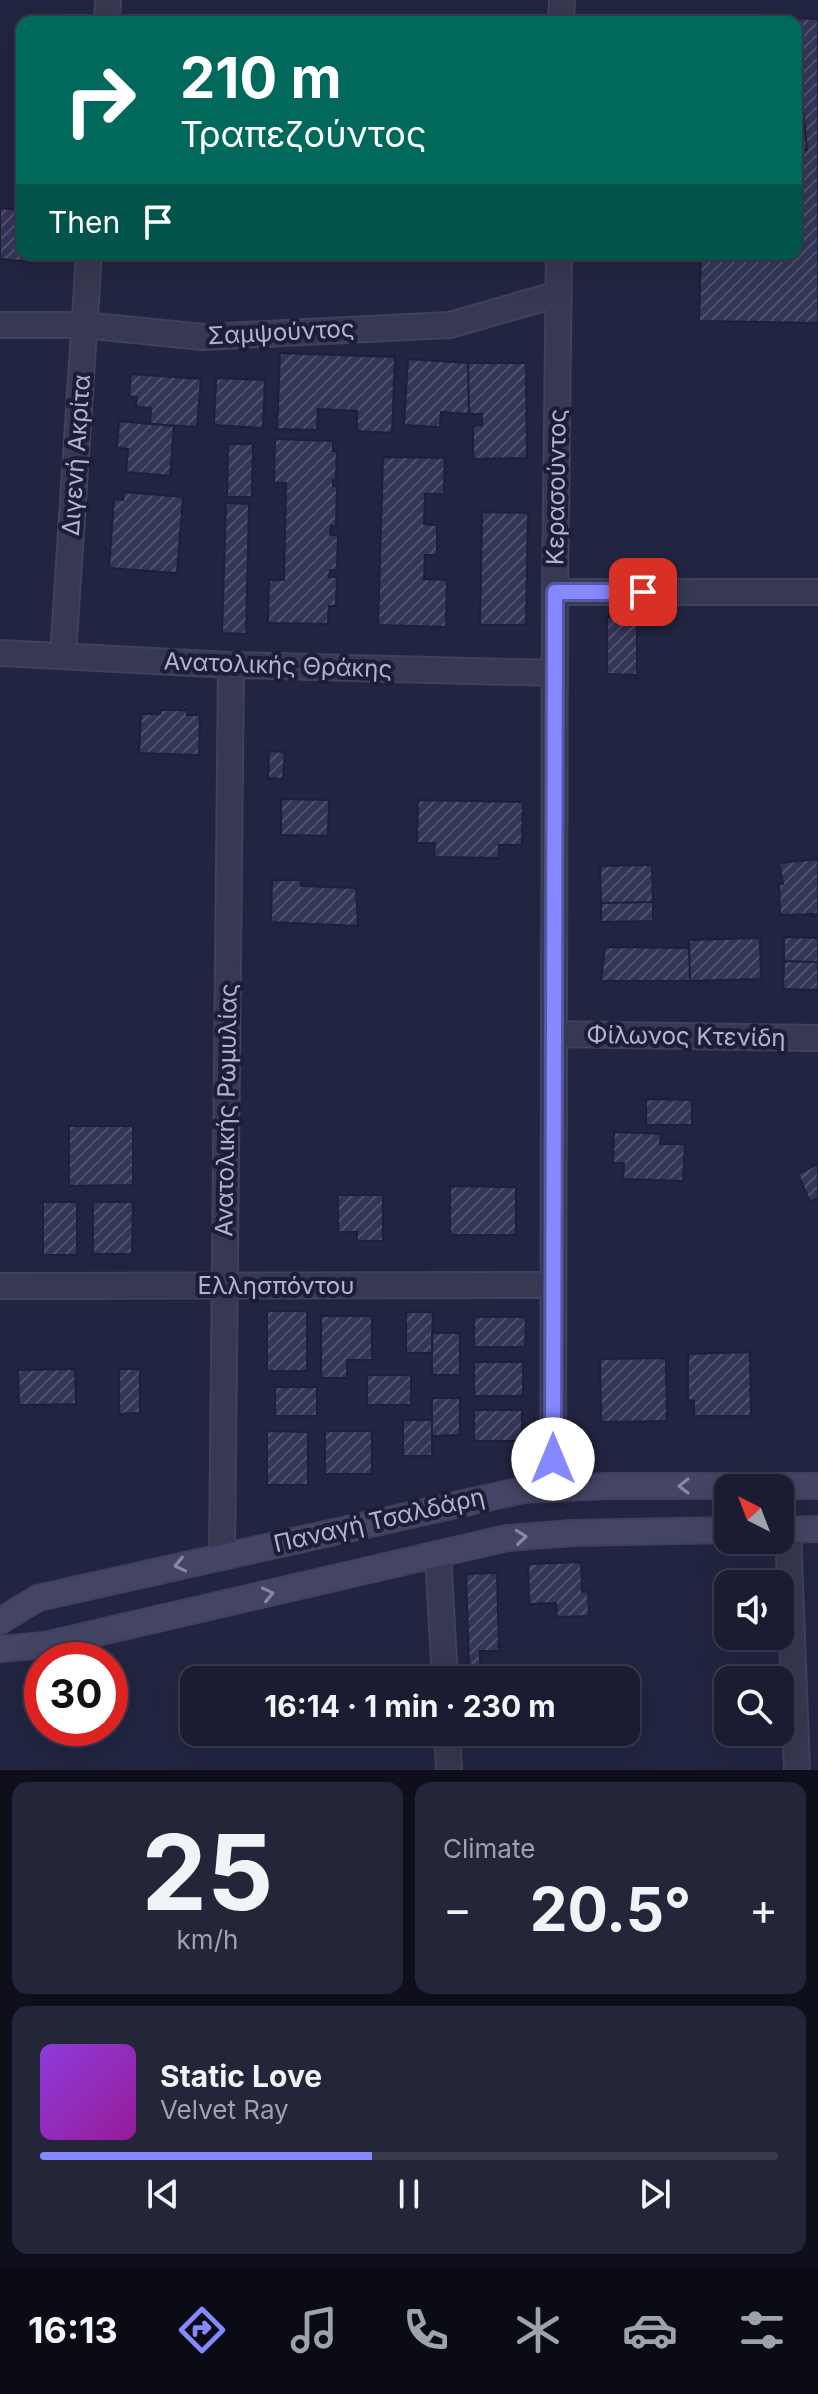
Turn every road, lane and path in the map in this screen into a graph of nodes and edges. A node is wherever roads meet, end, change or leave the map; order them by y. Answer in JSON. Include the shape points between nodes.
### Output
{"nodes":[{"id":1,"x":89,"y":260,"type":"edge"},
{"id":2,"x":559,"y":260,"type":"edge"},
{"id":3,"x":558,"y":294,"type":"junction"},
{"id":4,"x":0,"y":325,"type":"edge"},
{"id":5,"x":84,"y":325,"type":"junction"},
{"id":6,"x":555,"y":592,"type":"junction"},
{"id":7,"x":818,"y":592,"type":"edge"},
{"id":8,"x":0,"y":653,"type":"edge"},
{"id":9,"x":63,"y":656,"type":"junction"},
{"id":10,"x":231,"y":665,"type":"junction"},
{"id":11,"x":555,"y":673,"type":"junction"},
{"id":12,"x":554,"y":1034,"type":"junction"},
{"id":13,"x":818,"y":1038,"type":"edge"},
{"id":14,"x":553,"y":1285,"type":"junction"},
{"id":15,"x":0,"y":1286,"type":"edge"},
{"id":16,"x":224,"y":1286,"type":"junction"},
{"id":17,"x":818,"y":1486,"type":"edge"},
{"id":18,"x":553,"y":1488,"type":"junction"},
{"id":19,"x":818,"y":1529,"type":"edge"},
{"id":20,"x":714,"y":1530,"type":"edge"},
{"id":21,"x":794,"y":1530,"type":"edge"},
{"id":22,"x":438,"y":1554,"type":"junction"},
{"id":23,"x":785,"y":1554,"type":"edge"},
{"id":24,"x":222,"y":1556,"type":"junction"},
{"id":25,"x":0,"y":1621,"type":"edge"},
{"id":26,"x":0,"y":1649,"type":"edge"},
{"id":27,"x":444,"y":1666,"type":"edge"},
{"id":28,"x":448,"y":1746,"type":"edge"},
{"id":29,"x":449,"y":1770,"type":"edge"},
{"id":30,"x":797,"y":1770,"type":"edge"}],
"edges":[{"from":1,"to":5,"type":"street","name":"Διγενή Ακρίτα"},
{"from":2,"to":3,"type":"street","name":"Κερασούντος"},
{"from":3,"to":5,"type":"street","name":"Σαμψούντος","via":[[450,325],[203,337]]},
{"from":3,"to":6,"type":"street","name":"Κερασούντος"},
{"from":4,"to":5,"type":"street","name":"Σαμψούντος"},
{"from":5,"to":9,"type":"street","name":"Διγενή Ακρίτα"},
{"from":6,"to":7,"type":"street"},
{"from":6,"to":11,"type":"street","name":"Κερασούντος"},
{"from":8,"to":9,"type":"street","name":"Ανατολικής Θράκης"},
{"from":9,"to":10,"type":"street","name":"Ανατολικής Θράκης"},
{"from":10,"to":11,"type":"street","name":"Ανατολικής Θράκης"},
{"from":10,"to":16,"type":"street","name":"Ανατολικής Ρωμυλίας"},
{"from":11,"to":12,"type":"street","name":"Κερασούντος"},
{"from":12,"to":13,"type":"street","name":"Φίλωνος Κτενίδη"},
{"from":12,"to":14,"type":"street","name":"Κερασούντος"},
{"from":14,"to":16,"type":"street","name":"Ελλησπόντου"},
{"from":14,"to":18,"type":"street","name":"Κερασούντος"},
{"from":15,"to":16,"type":"street","name":"Ελλησπόντου"},
{"from":16,"to":24,"type":"street","name":"Ανατολικής Ρωμυλίας"},
{"from":17,"to":18,"type":"street","name":"Παναγή Τσαλδάρη","one_way":true},
{"from":18,"to":24,"type":"street","name":"Παναγή Τσαλδάρη","via":[[496,1494]]},
{"from":19,"to":21,"type":"street"},
{"from":22,"to":20,"type":"street","name":"Παναγή Τσαλδάρη","one_way":true,"via":[[540,1535]]},
{"from":26,"to":22,"type":"street","name":"Παναγή Τσαλδάρη","one_way":true,"via":[[45,1645]]},
{"from":22,"to":27,"type":"street"},
{"from":23,"to":30,"type":"street"},
{"from":24,"to":25,"type":"street","name":"Παναγή Τσαλδάρη","one_way":true,"via":[[38,1598]]},
{"from":28,"to":29,"type":"street"}]}
